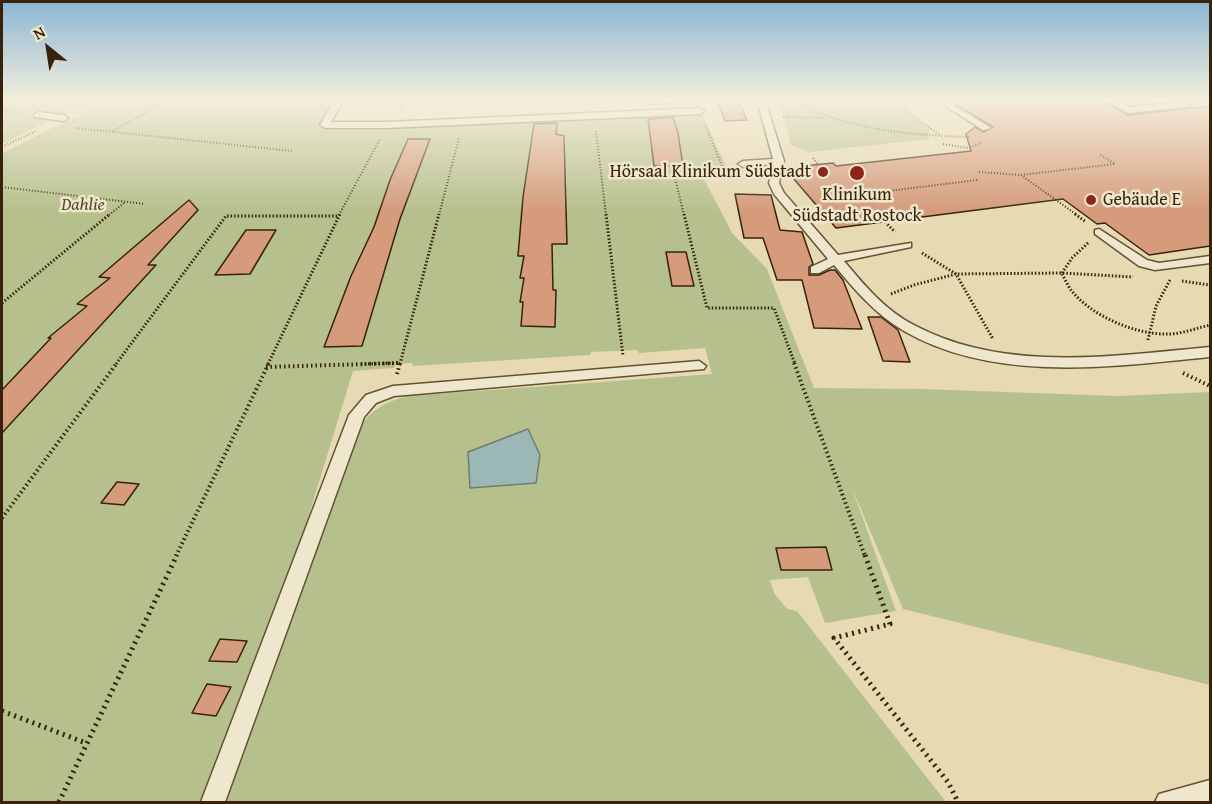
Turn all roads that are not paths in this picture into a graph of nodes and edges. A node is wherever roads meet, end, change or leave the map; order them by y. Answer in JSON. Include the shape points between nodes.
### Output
{"nodes":[{"id":1,"x":773,"y":138,"type":"edge"},
{"id":2,"x":779,"y":161,"type":"junction"},
{"id":3,"x":743,"y":164,"type":"dead end"},
{"id":4,"x":1099,"y":232,"type":"road end"},
{"id":5,"x":907,"y":245,"type":"road end"},
{"id":6,"x":837,"y":259,"type":"junction"},
{"id":7,"x":1209,"y":261,"type":"edge"},
{"id":8,"x":815,"y":270,"type":"dead end"},
{"id":9,"x":1210,"y":352,"type":"edge"},
{"id":10,"x":699,"y":366,"type":"dead end"},
{"id":11,"x":1210,"y":792,"type":"edge"},
{"id":12,"x":213,"y":802,"type":"edge"},
{"id":13,"x":1167,"y":802,"type":"edge"}],
"edges":[{"from":1,"to":2,"type":"lane"},
{"from":2,"to":3,"type":"lane"},
{"from":2,"to":6,"type":"lane","via":[[774,183],[779,194]]},
{"from":4,"to":7,"type":"lane","via":[[1143,262],[1159,267]]},
{"from":5,"to":6,"type":"lane"},
{"from":6,"to":8,"type":"lane"},
{"from":6,"to":9,"type":"lane","via":[[874,302],[904,325],[936,342],[978,355],[1047,361]]},
{"from":10,"to":12,"type":"lane","via":[[393,391],[371,399],[357,415]]},
{"from":11,"to":13,"type":"lane"}]}
